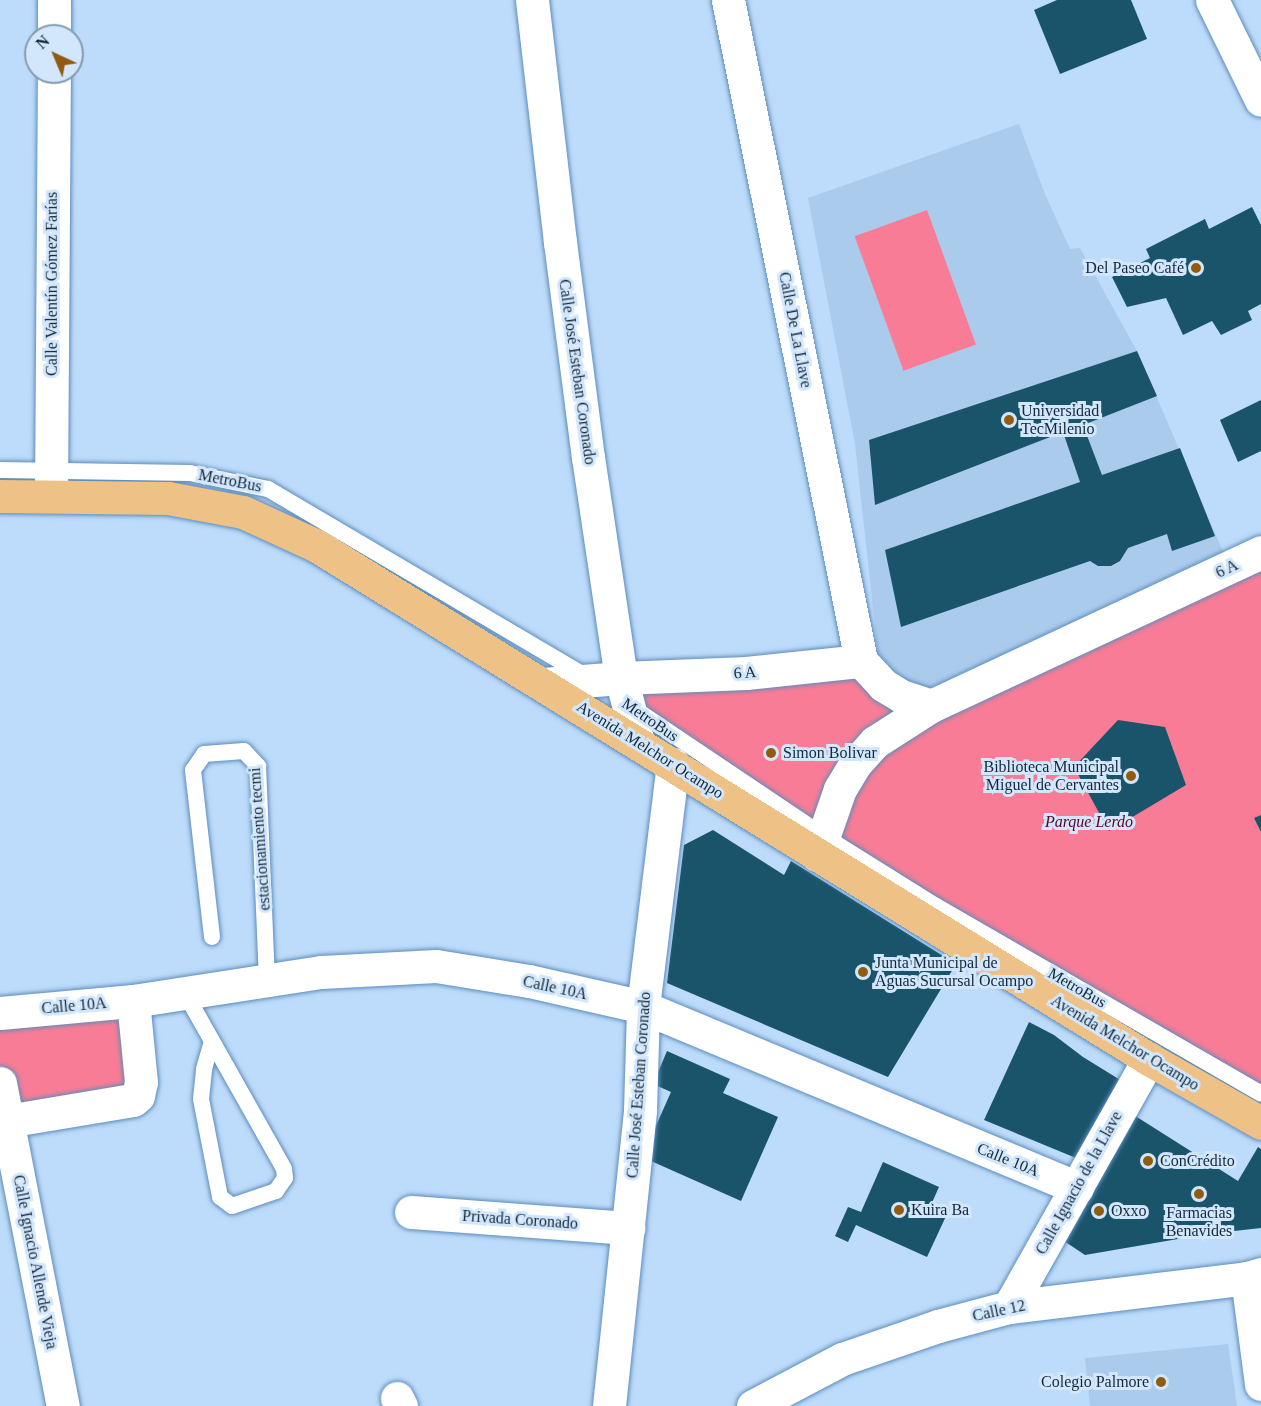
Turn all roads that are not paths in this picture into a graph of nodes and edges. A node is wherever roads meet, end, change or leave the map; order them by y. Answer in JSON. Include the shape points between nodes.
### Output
{"nodes":[{"id":1,"x":54,"y":0,"type":"edge"},
{"id":2,"x":532,"y":0,"type":"edge"},
{"id":3,"x":728,"y":0,"type":"edge"},
{"id":4,"x":1212,"y":0,"type":"edge"},
{"id":5,"x":54,"y":24,"type":"edge"},
{"id":6,"x":54,"y":84,"type":"edge"},
{"id":7,"x":1261,"y":100,"type":"edge"},
{"id":8,"x":0,"y":470,"type":"edge"},
{"id":9,"x":51,"y":483,"type":"junction"},
{"id":10,"x":0,"y":496,"type":"edge"},
{"id":11,"x":1261,"y":552,"type":"edge"},
{"id":12,"x":861,"y":661,"type":"junction"},
{"id":13,"x":543,"y":684,"type":"junction"},
{"id":14,"x":614,"y":688,"type":"junction"},
{"id":15,"x":931,"y":706,"type":"junction"},
{"id":16,"x":638,"y":742,"type":"junction"},
{"id":17,"x":673,"y":764,"type":"junction"},
{"id":18,"x":821,"y":845,"type":"junction"},
{"id":19,"x":212,"y":937,"type":"dead end"},
{"id":20,"x":267,"y":980,"type":"junction"},
{"id":21,"x":185,"y":993,"type":"junction"},
{"id":22,"x":133,"y":1001,"type":"junction"},
{"id":23,"x":643,"y":1007,"type":"junction"},
{"id":24,"x":0,"y":1013,"type":"edge"},
{"id":25,"x":212,"y":1041,"type":"junction"},
{"id":26,"x":1149,"y":1059,"type":"junction"},
{"id":27,"x":0,"y":1083,"type":"edge"},
{"id":28,"x":1261,"y":1094,"type":"edge"},
{"id":29,"x":7,"y":1120,"type":"junction"},
{"id":30,"x":1261,"y":1123,"type":"edge"},
{"id":31,"x":1077,"y":1188,"type":"junction"},
{"id":32,"x":411,"y":1212,"type":"dead end"},
{"id":33,"x":628,"y":1228,"type":"junction"},
{"id":34,"x":1254,"y":1276,"type":"edge"},
{"id":35,"x":1009,"y":1307,"type":"junction"},
{"id":36,"x":1261,"y":1384,"type":"edge"},
{"id":37,"x":63,"y":1406,"type":"edge"},
{"id":38,"x":609,"y":1406,"type":"edge"},
{"id":39,"x":753,"y":1406,"type":"edge"}],
"edges":[{"from":1,"to":5,"type":"street"},
{"from":2,"to":14,"type":"street","name":"Calle José Esteban Coronado"},
{"from":3,"to":12,"type":"street","name":"Calle De La Llave"},
{"from":4,"to":7,"type":"street"},
{"from":6,"to":9,"type":"street","name":"Calle Valentín Gómez Farías"},
{"from":8,"to":9,"type":"lane","name":"MetroBus"},
{"from":9,"to":10,"type":"main road","name":"Avenida Melchor Ocampo"},
{"from":9,"to":13,"type":"main road","name":"Avenida Melchor Ocampo","via":[[243,512],[317,546]]},
{"from":9,"to":14,"type":"lane","name":"MetroBus","via":[[190,473],[268,489]]},
{"from":11,"to":15,"type":"street","name":"6 A"},
{"from":12,"to":14,"type":"street","name":"6 A"},
{"from":12,"to":15,"type":"street","via":[[883,686]]},
{"from":13,"to":14,"type":"street","name":"6 A"},
{"from":13,"to":16,"type":"main road","name":"Avenida Melchor Ocampo"},
{"from":14,"to":16,"type":"street","name":"Calle José Esteban Coronado"},
{"from":14,"to":18,"type":"lane","name":"MetroBus"},
{"from":15,"to":18,"type":"street","name":"6 A","via":[[875,742],[855,764],[840,789]]},
{"from":16,"to":17,"type":"main road","name":"Avenida Melchor Ocampo"},
{"from":17,"to":18,"type":"main road","name":"Avenida Melchor Ocampo"},
{"from":17,"to":23,"type":"street","name":"Calle José Esteban Coronado"},
{"from":18,"to":26,"type":"main road","name":"Avenida Melchor Ocampo"},
{"from":18,"to":28,"type":"lane","name":"MetroBus","via":[[946,912]]},
{"from":19,"to":20,"type":"lane","name":"estacionamiento tecmi","via":[[193,770],[204,754],[244,751],[258,766]]},
{"from":20,"to":21,"type":"street","name":"Calle 10A"},
{"from":20,"to":23,"type":"street","name":"Calle 10A","via":[[321,972],[436,966],[530,981]]},
{"from":21,"to":22,"type":"street","name":"Calle 10A"},
{"from":21,"to":25,"type":"lane"},
{"from":22,"to":24,"type":"street","name":"Calle 10A"},
{"from":22,"to":29,"type":"street","via":[[141,1082],[138,1096],[133,1100]]},
{"from":23,"to":31,"type":"street","name":"Calle 10A"},
{"from":23,"to":33,"type":"street","name":"Calle José Esteban Coronado","via":[[640,1110]]},
{"from":25,"to":25,"type":"lane","via":[[201,1099],[220,1197],[232,1206],[276,1191],[285,1178],[284,1169]]},
{"from":26,"to":30,"type":"main road","name":"Avenida Melchor Ocampo"},
{"from":26,"to":31,"type":"street","name":"Calle Ignacio de la Llave"},
{"from":27,"to":29,"type":"street","name":"Calle Ignacio Allende Vieja"},
{"from":29,"to":37,"type":"street","name":"Calle Ignacio Allende Vieja"},
{"from":31,"to":35,"type":"street","name":"Calle Ignacio de la Llave"},
{"from":32,"to":33,"type":"street","name":"Privada Coronado"},
{"from":33,"to":38,"type":"street","name":"Calle José Esteban Coronado"},
{"from":34,"to":35,"type":"street","name":"Calle 12"},
{"from":34,"to":36,"type":"street"},
{"from":35,"to":39,"type":"street","name":"Calle 12","via":[[842,1359]]}]}
